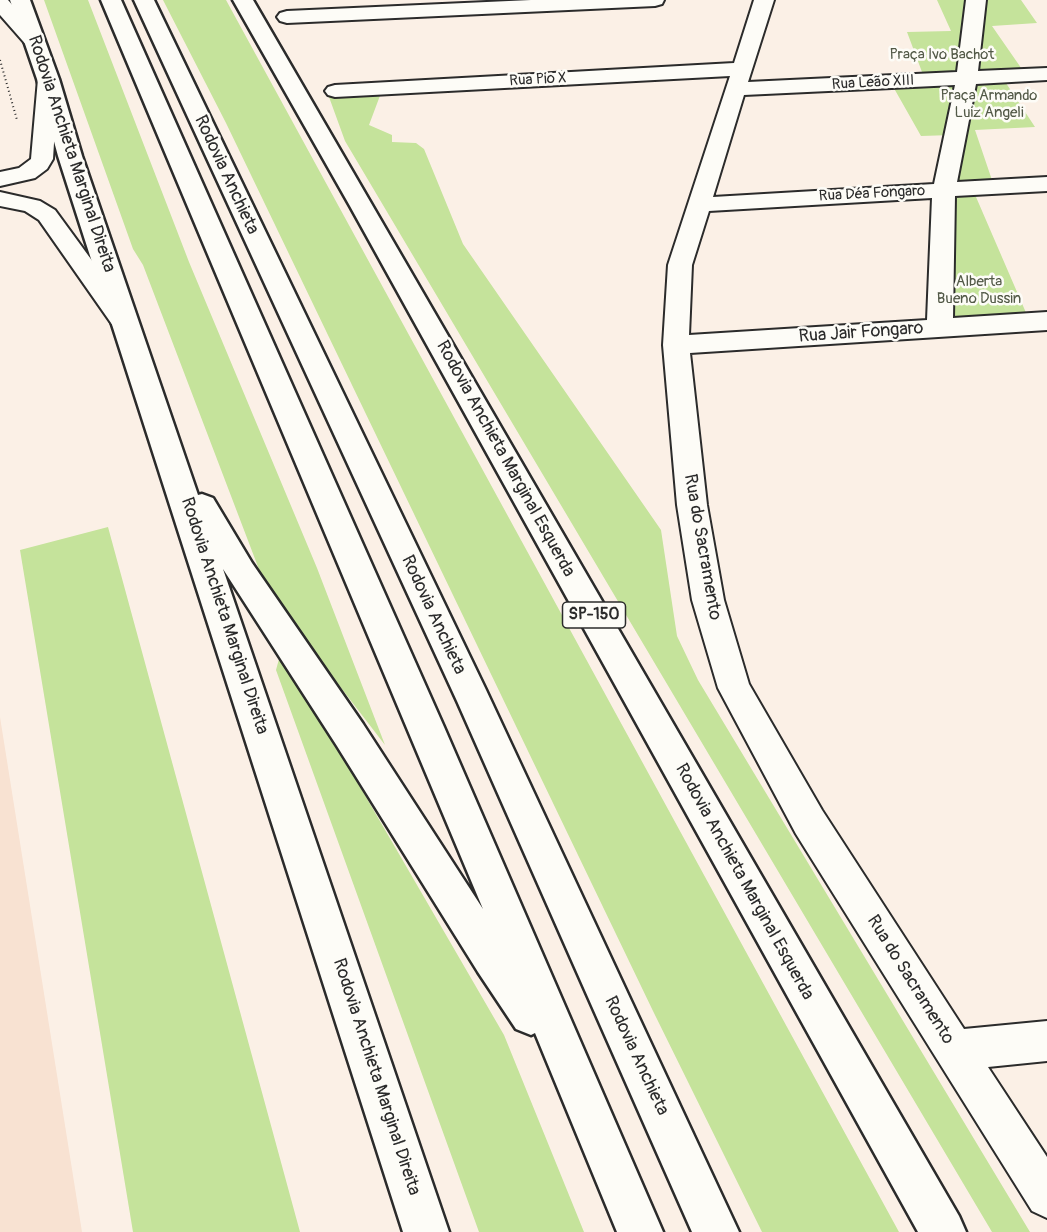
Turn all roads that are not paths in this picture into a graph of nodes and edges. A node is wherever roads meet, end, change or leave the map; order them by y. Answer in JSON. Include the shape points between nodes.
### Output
{"nodes":[{"id":1,"x":20,"y":0,"type":"edge"},
{"id":2,"x":111,"y":0,"type":"edge"},
{"id":3,"x":144,"y":0,"type":"edge"},
{"id":4,"x":243,"y":0,"type":"edge"},
{"id":5,"x":655,"y":0,"type":"edge"},
{"id":6,"x":765,"y":0,"type":"edge"},
{"id":7,"x":976,"y":0,"type":"edge"},
{"id":8,"x":0,"y":3,"type":"edge"},
{"id":9,"x":286,"y":16,"type":"dead end"},
{"id":10,"x":36,"y":44,"type":"junction"},
{"id":11,"x":1047,"y":74,"type":"edge"},
{"id":12,"x":967,"y":78,"type":"junction"},
{"id":13,"x":48,"y":79,"type":"junction"},
{"id":14,"x":738,"y":79,"type":"junction"},
{"id":15,"x":334,"y":91,"type":"dead end"},
{"id":16,"x":0,"y":179,"type":"edge"},
{"id":17,"x":1047,"y":184,"type":"edge"},
{"id":18,"x":944,"y":190,"type":"junction"},
{"id":19,"x":0,"y":199,"type":"edge"},
{"id":20,"x":698,"y":205,"type":"junction"},
{"id":21,"x":1047,"y":321,"type":"edge"},
{"id":22,"x":940,"y":328,"type":"junction"},
{"id":23,"x":128,"y":329,"type":"junction"},
{"id":24,"x":676,"y":345,"type":"junction"},
{"id":25,"x":170,"y":453,"type":"junction"},
{"id":26,"x":1047,"y":1041,"type":"edge"},
{"id":27,"x":955,"y":1050,"type":"junction"},
{"id":28,"x":568,"y":1066,"type":"junction"},
{"id":29,"x":1047,"y":1196,"type":"edge"},
{"id":30,"x":426,"y":1232,"type":"edge"},
{"id":31,"x":640,"y":1232,"type":"edge"},
{"id":32,"x":716,"y":1232,"type":"edge"},
{"id":33,"x":943,"y":1232,"type":"edge"}],
"edges":[{"from":1,"to":10,"type":"highway","name":"Rodovia Anchieta Marginal Direita"},
{"from":2,"to":28,"type":"highway","name":"Rodovia Anchieta","via":[[417,706]]},
{"from":3,"to":32,"type":"highway","name":"Rodovia Anchieta","via":[[474,701]]},
{"from":4,"to":33,"type":"highway","name":"Rodovia Anchieta Marginal Esquerda","number":"SP-150"},
{"from":5,"to":9,"type":"street"},
{"from":6,"to":14,"type":"street","name":"Rua do Sacramento"},
{"from":7,"to":12,"type":"street"},
{"from":8,"to":10,"type":"street"},
{"from":10,"to":13,"type":"highway","name":"Rodovia Anchieta Marginal Direita"},
{"from":11,"to":12,"type":"street","name":"Rua Leão XIII"},
{"from":12,"to":14,"type":"street","name":"Rua Leão XIII"},
{"from":12,"to":18,"type":"street"},
{"from":13,"to":16,"type":"street","via":[[42,159],[27,173]]},
{"from":13,"to":23,"type":"highway","name":"Rodovia Anchieta Marginal Direita"},
{"from":14,"to":15,"type":"street","name":"Rua Pio X"},
{"from":14,"to":20,"type":"street","name":"Rua do Sacramento"},
{"from":17,"to":18,"type":"street","name":"Rua Déa Fongaro"},
{"from":18,"to":20,"type":"street","name":"Rua Déa Fongaro"},
{"from":18,"to":22,"type":"street"},
{"from":19,"to":23,"type":"street","via":[[32,206],[55,223]]},
{"from":20,"to":24,"type":"street","name":"Rua do Sacramento","via":[[680,265]]},
{"from":21,"to":22,"type":"street","name":"Rua Jair Fongaro"},
{"from":22,"to":24,"type":"street","name":"Rua Jair Fongaro"},
{"from":23,"to":25,"type":"highway","name":"Rodovia Anchieta Marginal Direita"},
{"from":24,"to":27,"type":"street","name":"Rua do Sacramento","via":[[692,505],[706,590],[734,688],[809,822]]},
{"from":25,"to":28,"type":"highway","via":[[241,572],[492,958]]},
{"from":25,"to":30,"type":"highway","name":"Rodovia Anchieta Marginal Direita"},
{"from":26,"to":27,"type":"street"},
{"from":27,"to":29,"type":"street","name":"Rua do Sacramento"},
{"from":28,"to":31,"type":"highway","name":"Rodovia Anchieta"}]}
